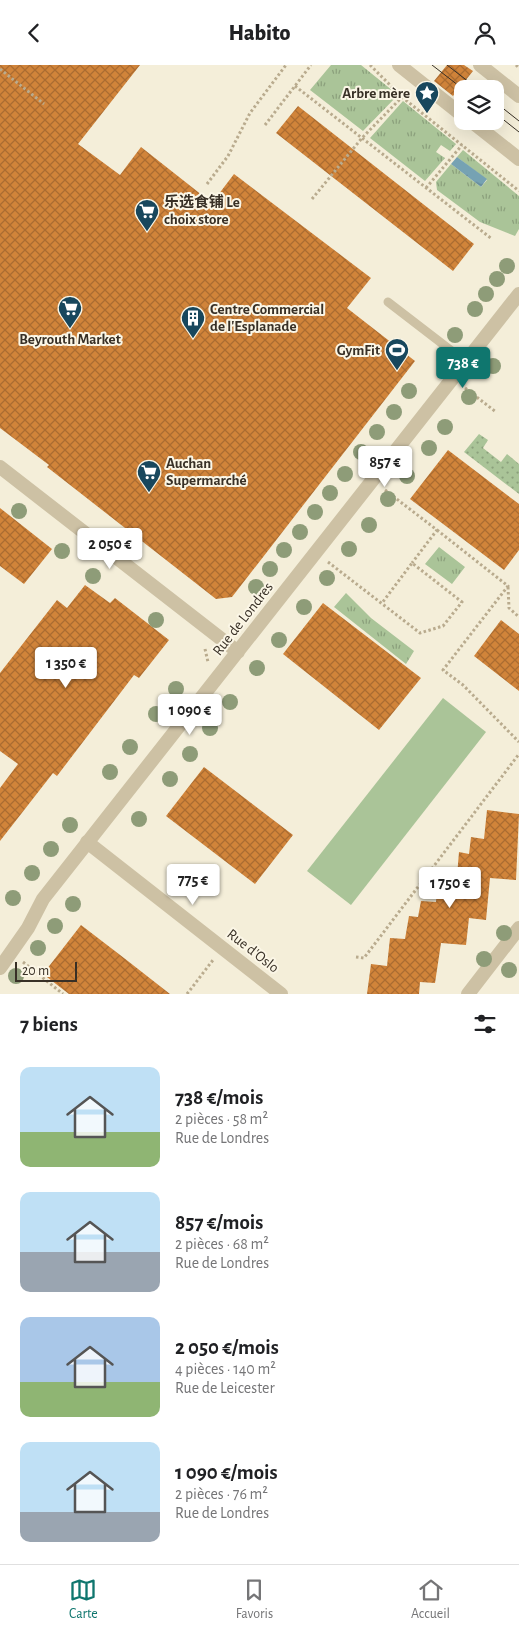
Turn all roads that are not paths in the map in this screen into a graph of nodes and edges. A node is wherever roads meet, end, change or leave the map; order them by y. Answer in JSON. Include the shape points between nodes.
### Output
{"nodes":[{"id":1,"x":399,"y":65,"type":"edge"},
{"id":2,"x":480,"y":65,"type":"edge"},
{"id":3,"x":519,"y":96,"type":"edge"},
{"id":4,"x":454,"y":109,"type":"edge"},
{"id":5,"x":482,"y":130,"type":"edge"},
{"id":6,"x":519,"y":159,"type":"edge"},
{"id":7,"x":519,"y":294,"type":"edge"},
{"id":8,"x":388,"y":301,"type":"dead end"},
{"id":9,"x":466,"y":362,"type":"junction"},
{"id":10,"x":0,"y":467,"type":"edge"},
{"id":11,"x":238,"y":652,"type":"junction"},
{"id":12,"x":87,"y":842,"type":"junction"},
{"id":13,"x":519,"y":928,"type":"edge"},
{"id":14,"x":0,"y":968,"type":"edge"},
{"id":15,"x":281,"y":994,"type":"edge"},
{"id":16,"x":468,"y":994,"type":"edge"}],
"edges":[{"from":1,"to":4,"type":"street"},
{"from":2,"to":3,"type":"street"},
{"from":5,"to":6,"type":"street"},
{"from":7,"to":9,"type":"street","name":"Rue de Londres"},
{"from":8,"to":9,"type":"lane"},
{"from":9,"to":11,"type":"street","name":"Rue de Londres"},
{"from":10,"to":11,"type":"street"},
{"from":11,"to":12,"type":"street","name":"Rue de Londres"},
{"from":12,"to":14,"type":"street","name":"Rue de Londres","via":[[42,899],[28,929]]},
{"from":12,"to":15,"type":"street","name":"Rue d'Oslo"},
{"from":13,"to":16,"type":"street"}]}
